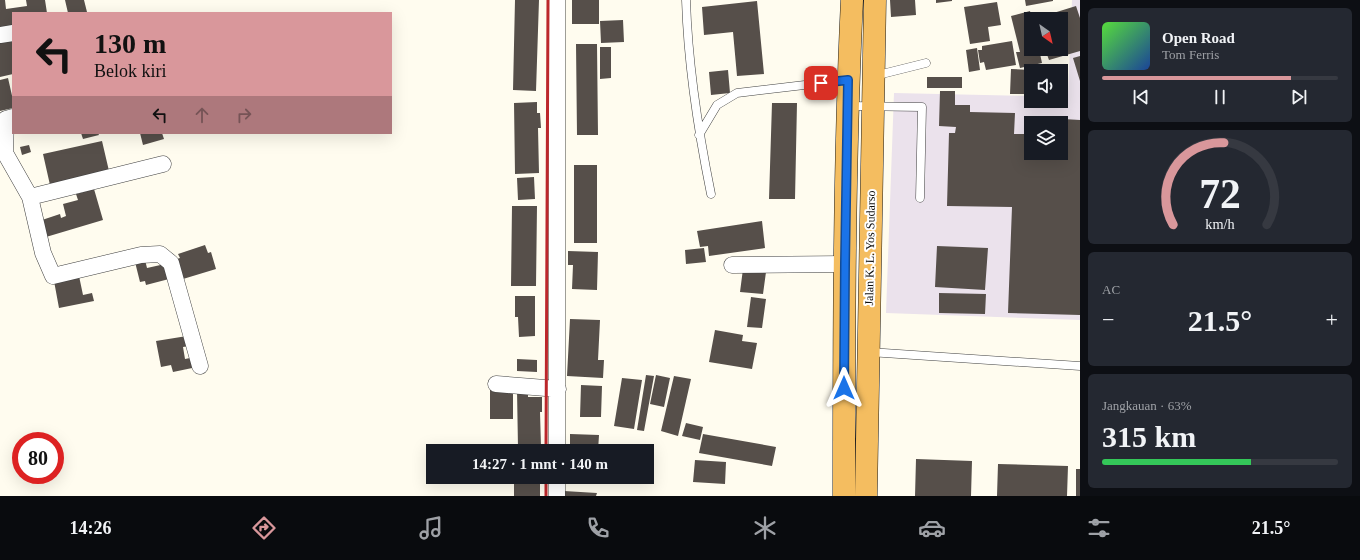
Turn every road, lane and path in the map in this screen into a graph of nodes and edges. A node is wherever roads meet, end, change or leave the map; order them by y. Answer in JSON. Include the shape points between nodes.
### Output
{"nodes":[{"id":1,"x":557,"y":0,"type":"edge"},
{"id":2,"x":686,"y":0,"type":"edge"},
{"id":3,"x":852,"y":0,"type":"edge"},
{"id":4,"x":875,"y":0,"type":"edge"},
{"id":5,"x":12,"y":33,"type":"edge"},
{"id":6,"x":0,"y":35,"type":"edge"},
{"id":7,"x":926,"y":63,"type":"dead end"},
{"id":8,"x":872,"y":77,"type":"junction"},
{"id":9,"x":848,"y":80,"type":"junction"},
{"id":10,"x":848,"y":106,"type":"junction"},
{"id":11,"x":872,"y":106,"type":"junction"},
{"id":12,"x":12,"y":117,"type":"edge"},
{"id":13,"x":699,"y":135,"type":"junction"},
{"id":14,"x":2,"y":152,"type":"edge"},
{"id":15,"x":163,"y":164,"type":"dead end"},
{"id":16,"x":711,"y":194,"type":"dead end"},
{"id":17,"x":30,"y":197,"type":"junction"},
{"id":18,"x":920,"y":198,"type":"dead end"},
{"id":19,"x":845,"y":264,"type":"junction"},
{"id":20,"x":732,"y":265,"type":"dead end"},
{"id":21,"x":868,"y":352,"type":"junction"},
{"id":22,"x":200,"y":366,"type":"dead end"},
{"id":23,"x":1080,"y":366,"type":"edge"},
{"id":24,"x":496,"y":384,"type":"dead end"},
{"id":25,"x":558,"y":389,"type":"junction"},
{"id":26,"x":557,"y":444,"type":"edge"},
{"id":27,"x":557,"y":484,"type":"edge"},
{"id":28,"x":557,"y":496,"type":"edge"},
{"id":29,"x":844,"y":496,"type":"edge"},
{"id":30,"x":866,"y":496,"type":"edge"}],
"edges":[{"from":1,"to":25,"type":"street"},
{"from":2,"to":13,"type":"lane"},
{"from":3,"to":9,"type":"highway","name":"Jalan K. L. Yos Sudarso"},
{"from":4,"to":8,"type":"highway","name":"Jalan K. L. Yos Sudarso"},
{"from":5,"to":6,"type":"street"},
{"from":7,"to":8,"type":"lane"},
{"from":8,"to":11,"type":"highway","name":"Jalan K. L. Yos Sudarso"},
{"from":9,"to":10,"type":"highway","name":"Jalan K. L. Yos Sudarso"},
{"from":9,"to":13,"type":"lane","via":[[737,93],[717,105]]},
{"from":10,"to":11,"type":"lane"},
{"from":10,"to":19,"type":"highway","name":"Jalan K. L. Yos Sudarso"},
{"from":11,"to":18,"type":"lane","via":[[922,107]]},
{"from":11,"to":21,"type":"highway","name":"Jalan K. L. Yos Sudarso"},
{"from":12,"to":14,"type":"street","via":[[6,119]]},
{"from":13,"to":16,"type":"lane"},
{"from":14,"to":17,"type":"street"},
{"from":15,"to":17,"type":"street"},
{"from":17,"to":22,"type":"street","via":[[43,253],[53,276],[141,255],[160,254],[171,264]]},
{"from":19,"to":20,"type":"street"},
{"from":19,"to":29,"type":"highway","name":"Jalan K. L. Yos Sudarso"},
{"from":21,"to":23,"type":"lane"},
{"from":21,"to":30,"type":"highway","name":"Jalan K. L. Yos Sudarso"},
{"from":24,"to":25,"type":"street"},
{"from":25,"to":26,"type":"street"},
{"from":27,"to":28,"type":"street"}]}
